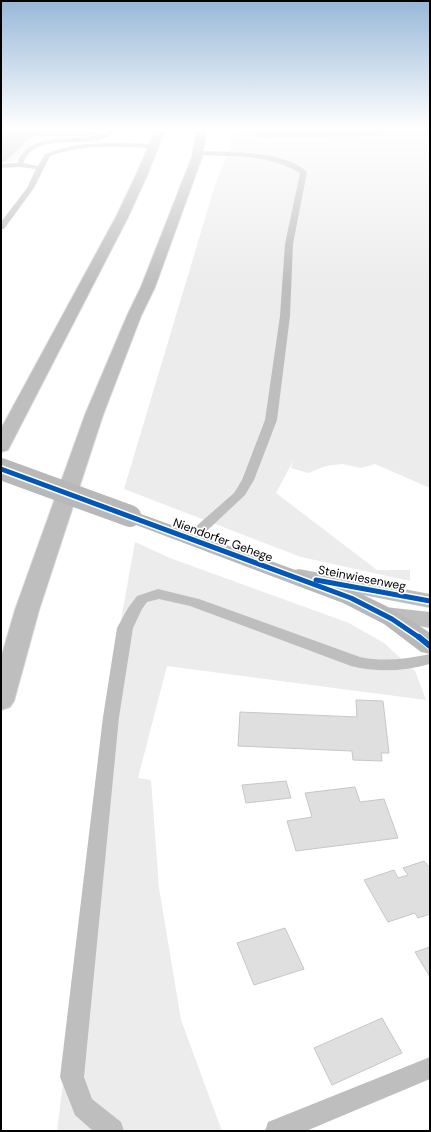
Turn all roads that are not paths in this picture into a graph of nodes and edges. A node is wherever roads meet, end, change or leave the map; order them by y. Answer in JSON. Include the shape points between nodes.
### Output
{"nodes":[{"id":1,"x":34,"y":181,"type":"edge"},
{"id":2,"x":140,"y":181,"type":"edge"},
{"id":3,"x":188,"y":181,"type":"edge"},
{"id":4,"x":302,"y":181,"type":"edge"},
{"id":5,"x":1,"y":227,"type":"edge"},
{"id":6,"x":1,"y":446,"type":"edge"},
{"id":7,"x":1,"y":468,"type":"edge"},
{"id":8,"x":190,"y":539,"type":"junction"},
{"id":9,"x":291,"y":575,"type":"junction"},
{"id":10,"x":430,"y":601,"type":"edge"},
{"id":11,"x":385,"y":614,"type":"junction"},
{"id":12,"x":430,"y":620,"type":"edge"},
{"id":13,"x":430,"y":646,"type":"edge"},
{"id":14,"x":430,"y":659,"type":"edge"},
{"id":15,"x":1,"y":701,"type":"edge"},
{"id":16,"x":430,"y":1068,"type":"edge"},
{"id":17,"x":112,"y":1131,"type":"edge"},
{"id":18,"x":277,"y":1131,"type":"edge"}],
"edges":[{"from":1,"to":5,"type":"lane"},
{"from":2,"to":6,"type":"main road"},
{"from":3,"to":15,"type":"main road","via":[[148,287],[94,415],[27,610]]},
{"from":4,"to":8,"type":"lane","via":[[289,244],[285,316],[271,420],[248,480],[239,495]]},
{"from":7,"to":8,"type":"street","name":"Niendorfer Gehege","bridge":true},
{"from":8,"to":9,"type":"street","name":"Niendorfer Gehege"},
{"from":9,"to":10,"type":"main road","name":"Steinwiesenweg"},
{"from":9,"to":11,"type":"street","name":"Niendorfer Gehege"},
{"from":11,"to":12,"type":"main road"},
{"from":11,"to":13,"type":"street","name":"Niendorfer Gehege","via":[[414,632]]},
{"from":14,"to":17,"type":"lane","via":[[397,667],[357,662],[194,602],[158,594],[142,599],[135,608],[125,628],[110,717],[72,1078],[83,1107]]},
{"from":16,"to":18,"type":"lane"}]}
